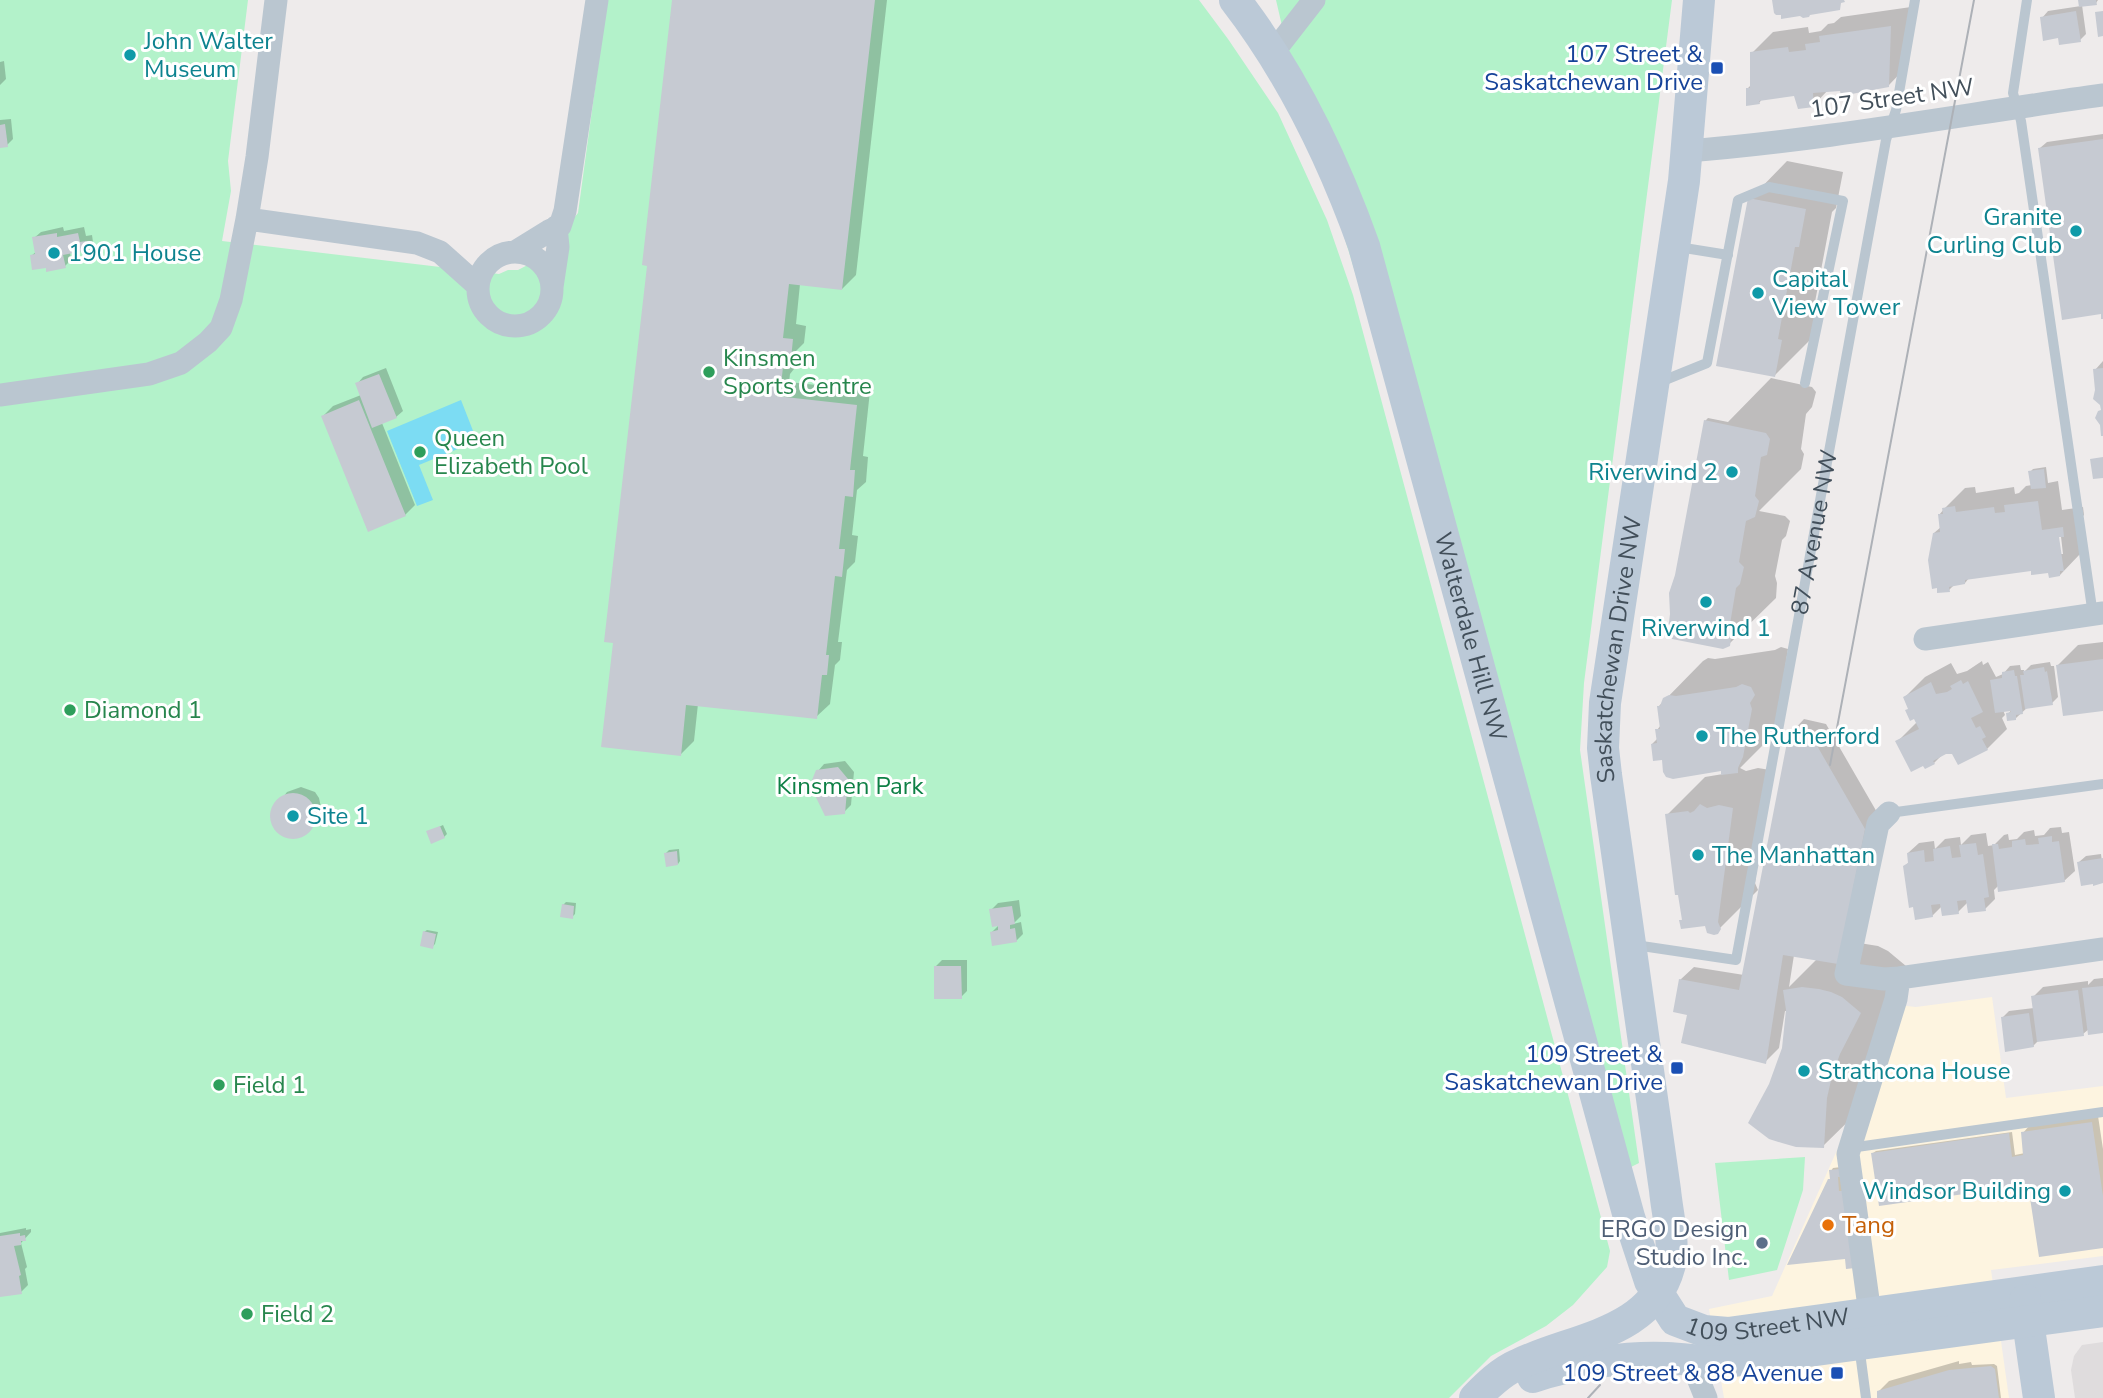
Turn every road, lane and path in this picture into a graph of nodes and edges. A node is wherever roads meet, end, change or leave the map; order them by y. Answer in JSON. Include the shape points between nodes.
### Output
{"nodes":[{"id":1,"x":276,"y":0,"type":"edge"},
{"id":2,"x":597,"y":0,"type":"edge"},
{"id":3,"x":1235,"y":0,"type":"edge"},
{"id":4,"x":1314,"y":0,"type":"edge"},
{"id":5,"x":1699,"y":0,"type":"edge"},
{"id":6,"x":1915,"y":0,"type":"edge"},
{"id":7,"x":2027,"y":0,"type":"edge"},
{"id":8,"x":1272,"y":54,"type":"junction"},
{"id":9,"x":2103,"y":94,"type":"edge"},
{"id":10,"x":2018,"y":107,"type":"junction"},
{"id":11,"x":1891,"y":126,"type":"junction"},
{"id":12,"x":1687,"y":151,"type":"junction"},
{"id":13,"x":247,"y":219,"type":"junction"},
{"id":14,"x":556,"y":227,"type":"junction"},
{"id":15,"x":1674,"y":247,"type":"junction"},
{"id":16,"x":515,"y":252,"type":"junction"},
{"id":17,"x":1728,"y":255,"type":"junction"},
{"id":18,"x":478,"y":286,"type":"junction"},
{"id":19,"x":552,"y":289,"type":"junction"},
{"id":20,"x":1805,"y":383,"type":"dead end"},
{"id":21,"x":1653,"y":385,"type":"junction"},
{"id":22,"x":0,"y":396,"type":"edge"},
{"id":23,"x":2098,"y":614,"type":"edge"},
{"id":24,"x":1925,"y":639,"type":"dead end"},
{"id":25,"x":2103,"y":784,"type":"edge"},
{"id":26,"x":1889,"y":813,"type":"joint"},
{"id":27,"x":1630,"y":944,"type":"junction"},
{"id":28,"x":2103,"y":949,"type":"edge"},
{"id":29,"x":1899,"y":978,"type":"junction"},
{"id":30,"x":2103,"y":1112,"type":"edge"},
{"id":31,"x":1850,"y":1147,"type":"junction"},
{"id":32,"x":2103,"y":1281,"type":"edge"},
{"id":33,"x":1657,"y":1295,"type":"junction"},
{"id":34,"x":2026,"y":1306,"type":"junction"},
{"id":35,"x":2103,"y":1311,"type":"edge"},
{"id":36,"x":1870,"y":1314,"type":"junction"},
{"id":37,"x":1859,"y":1346,"type":"junction"},
{"id":38,"x":1691,"y":1361,"type":"junction"},
{"id":39,"x":1475,"y":1398,"type":"edge"},
{"id":40,"x":1499,"y":1398,"type":"edge"},
{"id":41,"x":1706,"y":1398,"type":"edge"},
{"id":42,"x":1866,"y":1398,"type":"edge"},
{"id":43,"x":2039,"y":1398,"type":"edge"}],
"edges":[{"from":1,"to":13,"type":"street"},
{"from":2,"to":14,"type":"street","via":[[565,211]]},
{"from":3,"to":8,"type":"main road","name":"Walterdale Hill NW"},
{"from":4,"to":8,"type":"street"},
{"from":5,"to":12,"type":"main road","name":"Saskatchewan Drive NW"},
{"from":6,"to":11,"type":"lane","name":"87 Avenue NW"},
{"from":7,"to":10,"type":"lane","via":[[2013,93]]},
{"from":8,"to":33,"type":"main road","name":"Walterdale Hill NW","via":[[1323,145],[1364,246],[1632,1226]]},
{"from":9,"to":10,"type":"street","name":"107 Street NW"},
{"from":10,"to":11,"type":"street","name":"107 Street NW"},
{"from":10,"to":23,"type":"lane"},
{"from":11,"to":12,"type":"street","name":"107 Street NW"},
{"from":11,"to":27,"type":"lane","name":"87 Avenue NW","via":[[1736,960]]},
{"from":12,"to":15,"type":"main road","name":"Saskatchewan Drive NW"},
{"from":13,"to":18,"type":"street","via":[[417,243],[440,251]]},
{"from":13,"to":22,"type":"street","via":[[231,300],[220,328],[197,352],[149,374]]},
{"from":14,"to":16,"type":"street"},
{"from":14,"to":19,"type":"street"},
{"from":15,"to":17,"type":"lane"},
{"from":15,"to":21,"type":"main road","name":"Saskatchewan Drive NW"},
{"from":16,"to":18,"type":"street","via":[[488,263]]},
{"from":16,"to":19,"type":"street","via":[[535,257],[544,265]]},
{"from":17,"to":20,"type":"lane","via":[[1738,200],[1769,187],[1843,201]]},
{"from":17,"to":21,"type":"lane","via":[[1707,363]]},
{"from":18,"to":19,"type":"street","via":[[479,297],[492,317],[514,325],[525,324],[545,311]]},
{"from":21,"to":27,"type":"main road","name":"Saskatchewan Drive NW","via":[[1602,728]]},
{"from":23,"to":24,"type":"street"},
{"from":25,"to":26,"type":"lane"},
{"from":26,"to":29,"type":"street","via":[[1878,824],[1846,974]]},
{"from":27,"to":33,"type":"main road","name":"Saskatchewan Drive NW","via":[[1671,1245],[1670,1262]]},
{"from":28,"to":29,"type":"street"},
{"from":29,"to":31,"type":"street"},
{"from":30,"to":31,"type":"lane"},
{"from":31,"to":36,"type":"street"},
{"from":32,"to":34,"type":"main road","name":"109 Street NW"},
{"from":33,"to":36,"type":"main road","name":"109 Street NW","via":[[1675,1320],[1704,1331],[1728,1333]]},
{"from":33,"to":39,"type":"main road","name":"109 Street NW","via":[[1633,1319],[1515,1366]]},
{"from":34,"to":35,"type":"main road","name":"109 Street NW"},
{"from":34,"to":36,"type":"main road","name":"109 Street NW"},
{"from":34,"to":37,"type":"main road","name":"109 Street NW"},
{"from":34,"to":43,"type":"main road"},
{"from":37,"to":38,"type":"main road","name":"109 Street NW","via":[[1727,1362]]},
{"from":37,"to":42,"type":"lane"},
{"from":38,"to":40,"type":"main road","name":"109 Street NW","via":[[1618,1360],[1570,1367],[1518,1383]]},
{"from":38,"to":41,"type":"street"}]}
